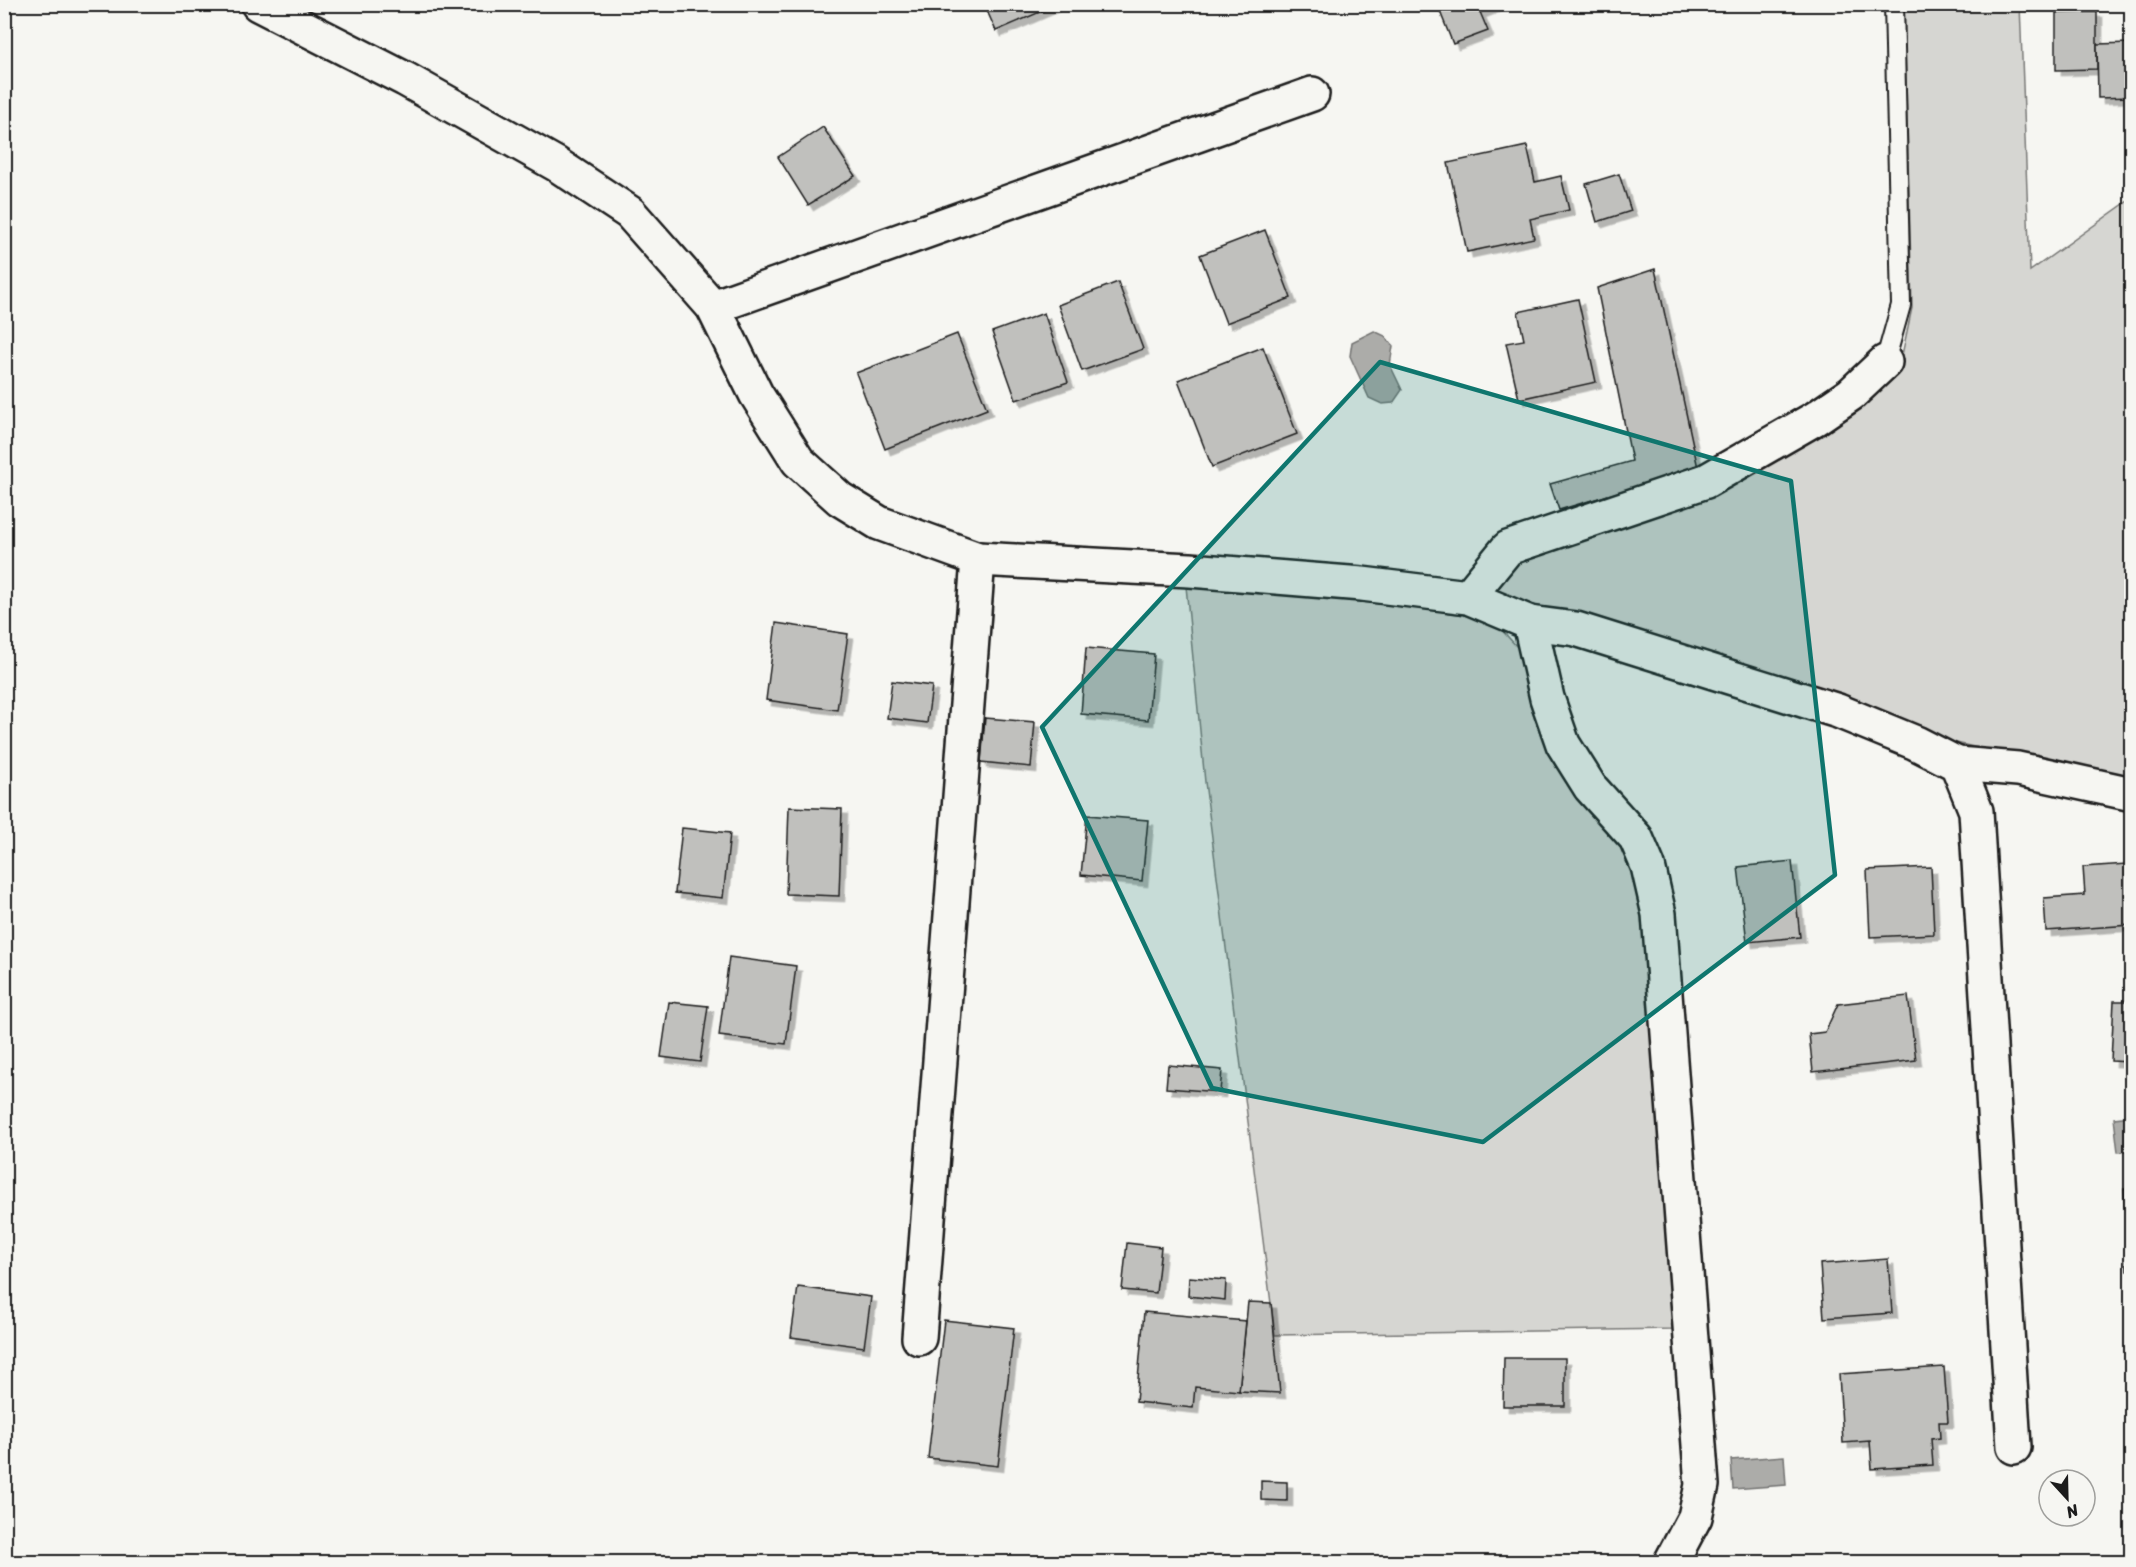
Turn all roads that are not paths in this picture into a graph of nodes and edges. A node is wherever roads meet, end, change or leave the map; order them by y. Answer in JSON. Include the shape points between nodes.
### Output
{"nodes":[{"id":1,"x":258,"y":4,"type":"edge"},
{"id":2,"x":1894,"y":4,"type":"edge"},
{"id":3,"x":1312,"y":94,"type":"dead end"},
{"id":4,"x":713,"y":307,"type":"junction"},
{"id":5,"x":1885,"y":362,"type":"joint"},
{"id":6,"x":978,"y":559,"type":"junction"},
{"id":7,"x":1468,"y":597,"type":"junction"},
{"id":8,"x":1530,"y":622,"type":"junction"},
{"id":9,"x":1956,"y":764,"type":"junction"},
{"id":10,"x":2132,"y":795,"type":"edge"},
{"id":11,"x":919,"y":1338,"type":"dead end"},
{"id":12,"x":2014,"y":1447,"type":"dead end"},
{"id":13,"x":1671,"y":1563,"type":"edge"}],
"edges":[{"from":1,"to":4,"type":"street","via":[[435,96],[556,164],[621,207]]},
{"from":2,"to":5,"type":"lane","via":[[1901,305]]},
{"from":3,"to":4,"type":"street"},
{"from":4,"to":6,"type":"street","via":[[756,394],[798,461],[840,499],[879,523]]},
{"from":5,"to":7,"type":"street","via":[[1851,394],[1815,418],[1706,481],[1508,548]]},
{"from":6,"to":7,"type":"street","via":[[1213,572]]},
{"from":6,"to":11,"type":"street"},
{"from":7,"to":8,"type":"street"},
{"from":8,"to":9,"type":"street","via":[[1576,629],[1838,711]]},
{"from":8,"to":13,"type":"street","via":[[1547,698],[1563,744],[1590,787],[1636,838],[1648,866],[1659,914],[1702,1485],[1695,1517]]},
{"from":9,"to":10,"type":"street","via":[[2018,769]]},
{"from":9,"to":12,"type":"street","via":[[1976,811]]}]}
